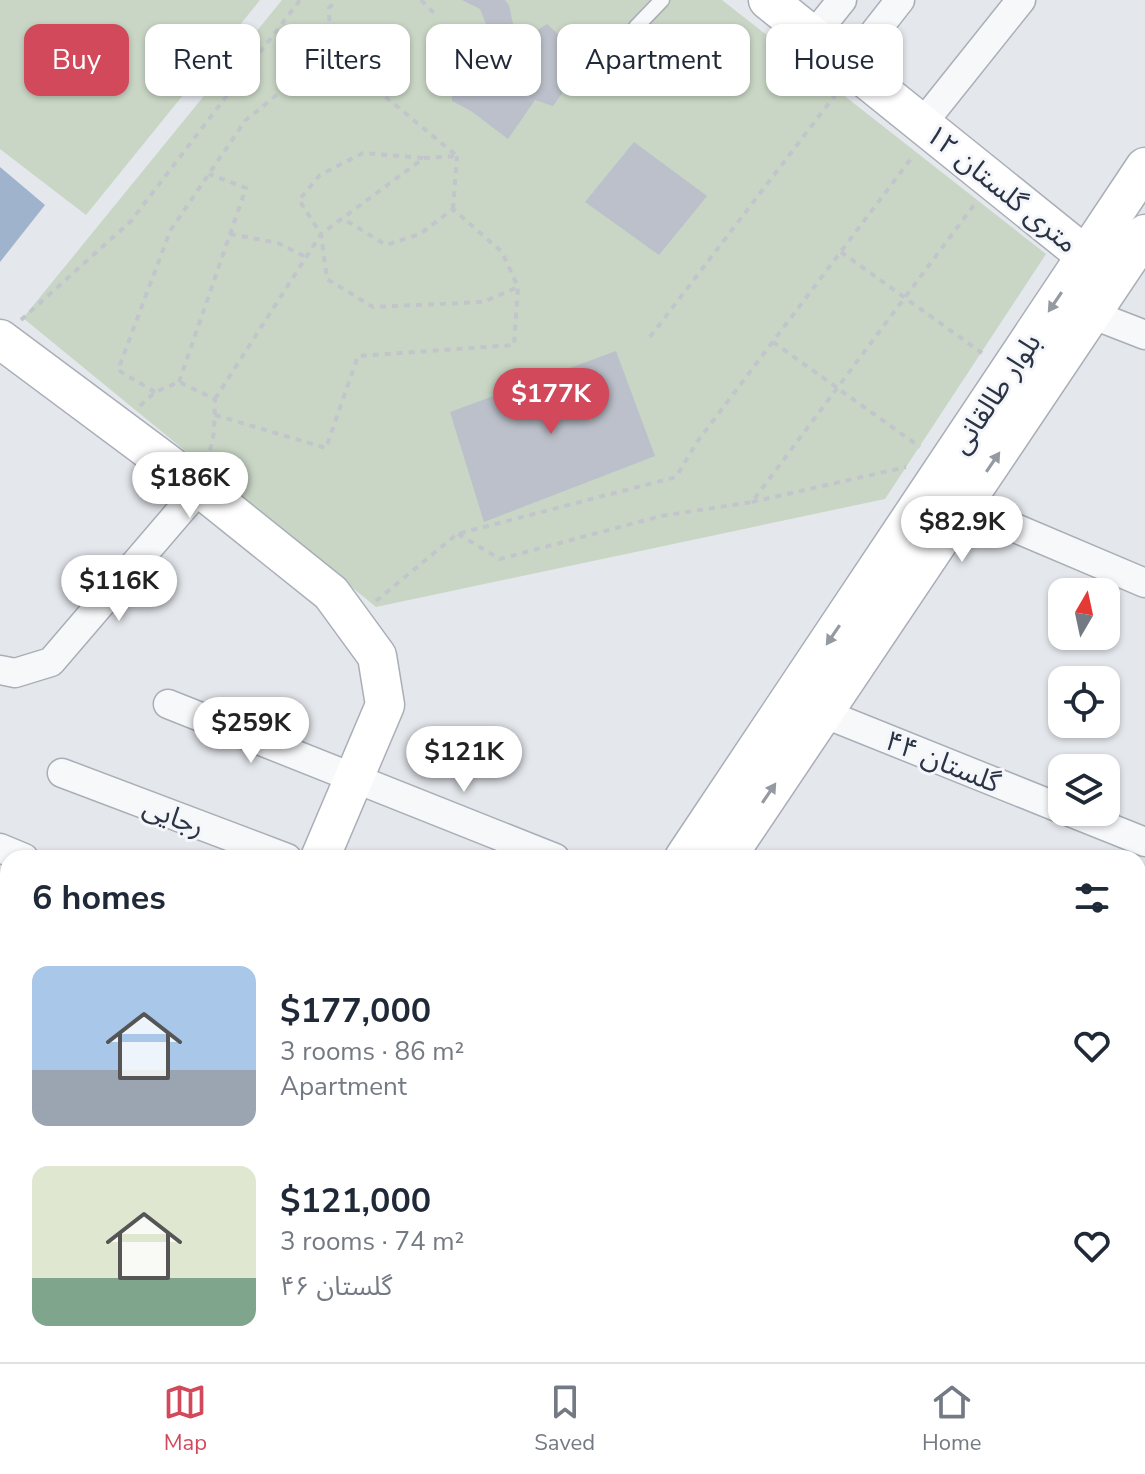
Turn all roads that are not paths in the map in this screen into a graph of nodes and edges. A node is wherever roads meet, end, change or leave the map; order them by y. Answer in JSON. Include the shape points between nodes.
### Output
{"nodes":[{"id":1,"x":662,"y":0,"type":"edge"},
{"id":2,"x":768,"y":0,"type":"edge"},
{"id":3,"x":842,"y":0,"type":"edge"},
{"id":4,"x":900,"y":0,"type":"edge"},
{"id":5,"x":1021,"y":0,"type":"edge"},
{"id":6,"x":639,"y":24,"type":"edge"},
{"id":7,"x":798,"y":24,"type":"edge"},
{"id":8,"x":823,"y":24,"type":"edge"},
{"id":9,"x":883,"y":24,"type":"edge"},
{"id":10,"x":887,"y":96,"type":"edge"},
{"id":11,"x":926,"y":128,"type":"junction"},
{"id":12,"x":1145,"y":167,"type":"edge"},
{"id":13,"x":1145,"y":234,"type":"edge"},
{"id":14,"x":1086,"y":256,"type":"junction"},
{"id":15,"x":1091,"y":314,"type":"junction"},
{"id":16,"x":1145,"y":335,"type":"edge"},
{"id":17,"x":2,"y":340,"type":"edge"},
{"id":18,"x":200,"y":488,"type":"junction"},
{"id":19,"x":963,"y":506,"type":"junction"},
{"id":20,"x":1145,"y":583,"type":"edge"},
{"id":21,"x":879,"y":598,"type":"junction"},
{"id":22,"x":0,"y":670,"type":"edge"},
{"id":23,"x":168,"y":704,"type":"dead end"},
{"id":24,"x":823,"y":713,"type":"junction"},
{"id":25,"x":62,"y":773,"type":"dead end"},
{"id":26,"x":354,"y":778,"type":"junction"},
{"id":27,"x":1048,"y":803,"type":"edge"},
{"id":28,"x":1105,"y":826,"type":"edge"},
{"id":29,"x":1145,"y":842,"type":"edge"},
{"id":30,"x":266,"y":850,"type":"edge"},
{"id":31,"x":323,"y":850,"type":"edge"},
{"id":32,"x":535,"y":850,"type":"edge"},
{"id":33,"x":690,"y":850,"type":"edge"},
{"id":34,"x":731,"y":850,"type":"edge"}],
"edges":[{"from":1,"to":6,"type":"lane"},
{"from":2,"to":7,"type":"main road","name":"۱۲ متری گلستان"},
{"from":3,"to":8,"type":"street"},
{"from":4,"to":9,"type":"street"},
{"from":5,"to":11,"type":"street"},
{"from":10,"to":11,"type":"main road","name":"۱۲ متری گلستان"},
{"from":11,"to":14,"type":"main road","name":"۱۲ متری گلستان"},
{"from":12,"to":14,"type":"main road","name":"بلوار طالقانی"},
{"from":13,"to":15,"type":"main road","name":"بلوار طالقانی"},
{"from":14,"to":21,"type":"main road","name":"بلوار طالقانی","one_way":true},
{"from":15,"to":16,"type":"street"},
{"from":19,"to":15,"type":"main road","name":"بلوار طالقانی","one_way":true},
{"from":17,"to":18,"type":"main road"},
{"from":18,"to":22,"type":"street","via":[[51,662],[15,673]]},
{"from":18,"to":26,"type":"main road","via":[[331,593],[377,656],[385,705]]},
{"from":19,"to":20,"type":"street"},
{"from":19,"to":21,"type":"main road","name":"بلوار طالقانی"},
{"from":21,"to":24,"type":"main road","name":"بلوار طالقانی"},
{"from":21,"to":33,"type":"main road","name":"بلوار طالقانی","one_way":true},
{"from":23,"to":26,"type":"street"},
{"from":24,"to":27,"type":"street","name":"گلستان ۴۴"},
{"from":34,"to":24,"type":"main road","name":"بلوار طالقانی","one_way":true},
{"from":25,"to":30,"type":"street","name":"رجایی"},
{"from":26,"to":31,"type":"main road"},
{"from":26,"to":32,"type":"street"},
{"from":28,"to":29,"type":"street"}]}
